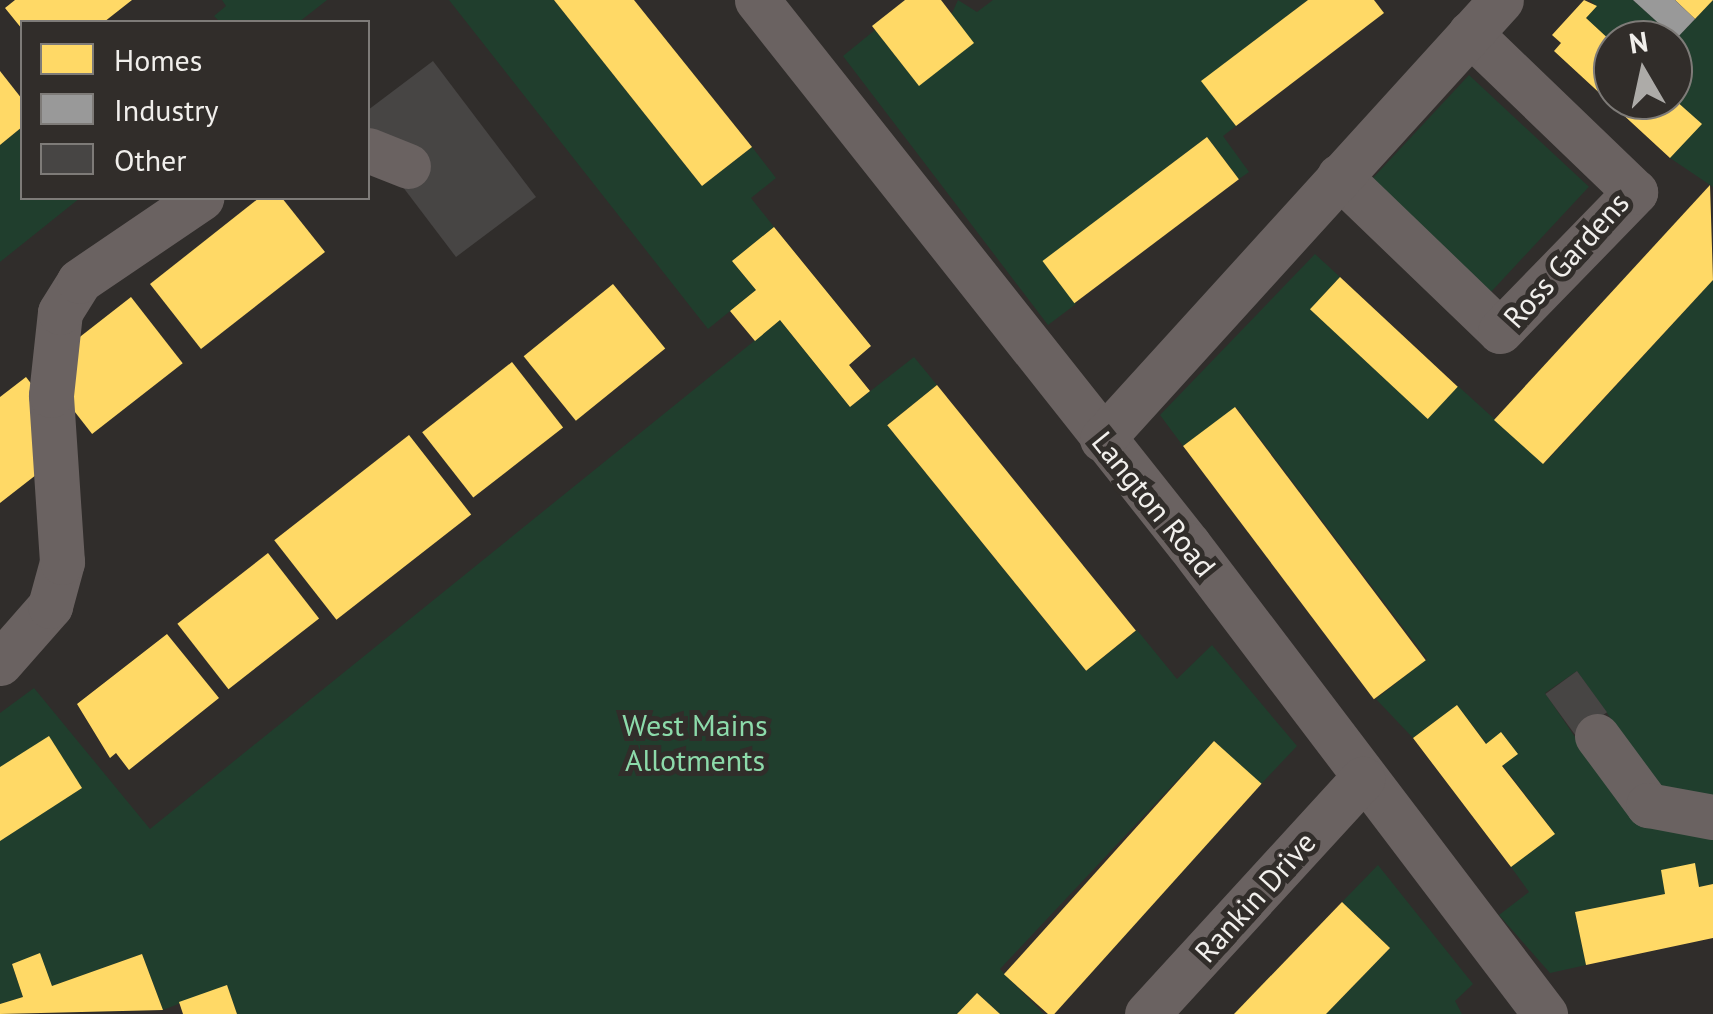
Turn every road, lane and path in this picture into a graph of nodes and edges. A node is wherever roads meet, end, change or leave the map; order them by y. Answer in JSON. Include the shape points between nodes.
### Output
{"nodes":[{"id":1,"x":1501,"y":0,"type":"edge"},
{"id":2,"x":766,"y":4,"type":"edge"},
{"id":3,"x":1470,"y":33,"type":"junction"},
{"id":4,"x":1339,"y":176,"type":"junction"},
{"id":5,"x":198,"y":200,"type":"edge"},
{"id":6,"x":1102,"y":439,"type":"junction"},
{"id":7,"x":5,"y":658,"type":"edge"},
{"id":8,"x":1598,"y":736,"type":"dead end"},
{"id":9,"x":1362,"y":779,"type":"junction"},
{"id":10,"x":1713,"y":817,"type":"edge"},
{"id":11,"x":1147,"y":1014,"type":"edge"},
{"id":12,"x":1545,"y":1014,"type":"edge"}],
"edges":[{"from":1,"to":3,"type":"street"},
{"from":2,"to":6,"type":"street","name":"Langton Road"},
{"from":3,"to":4,"type":"street"},
{"from":3,"to":4,"type":"street","name":"Ross Gardens","via":[[1635,192],[1500,331]]},
{"from":4,"to":6,"type":"street"},
{"from":5,"to":7,"type":"street","via":[[79,281],[60,312],[52,340],[62,562],[50,606]]},
{"from":6,"to":9,"type":"street","name":"Langton Road"},
{"from":8,"to":10,"type":"street","via":[[1648,805]]},
{"from":9,"to":11,"type":"street","name":"Rankin Drive"},
{"from":9,"to":12,"type":"street","name":"Langton Road"}]}
